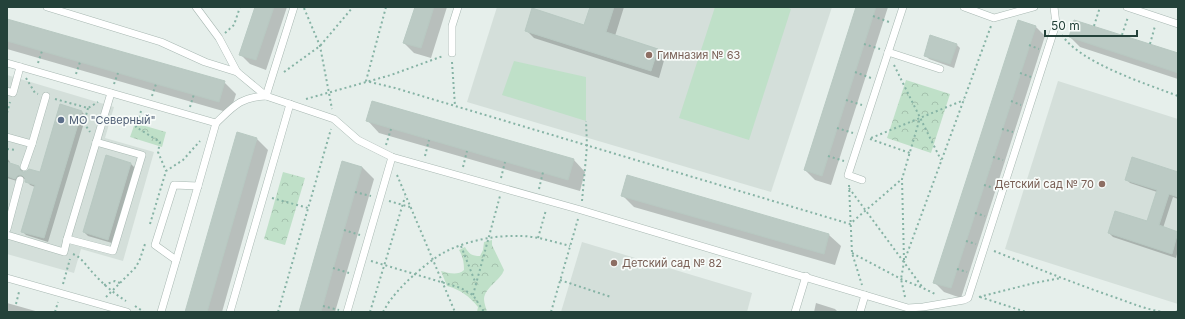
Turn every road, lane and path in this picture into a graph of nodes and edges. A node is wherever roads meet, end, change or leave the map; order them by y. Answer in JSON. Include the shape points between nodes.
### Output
{"nodes":[{"id":1,"x":47,"y":7,"type":"edge"},
{"id":2,"x":196,"y":7,"type":"edge"},
{"id":3,"x":240,"y":7,"type":"edge"},
{"id":4,"x":294,"y":7,"type":"edge"},
{"id":5,"x":303,"y":7,"type":"edge"},
{"id":6,"x":353,"y":7,"type":"edge"},
{"id":7,"x":386,"y":7,"type":"edge"},
{"id":8,"x":458,"y":7,"type":"edge"},
{"id":9,"x":904,"y":7,"type":"edge"},
{"id":10,"x":964,"y":7,"type":"edge"},
{"id":11,"x":1034,"y":7,"type":"edge"},
{"id":12,"x":1054,"y":7,"type":"edge"},
{"id":13,"x":1100,"y":7,"type":"edge"},
{"id":14,"x":1129,"y":8,"type":"edge"},
{"id":15,"x":873,"y":16,"type":"dead end"},
{"id":16,"x":1158,"y":17,"type":"junction"},
{"id":17,"x":994,"y":18,"type":"junction"},
{"id":18,"x":1056,"y":24,"type":"junction"},
{"id":19,"x":1178,"y":24,"type":"edge"},
{"id":20,"x":897,"y":25,"type":"junction"},
{"id":21,"x":1094,"y":26,"type":"dead end"},
{"id":22,"x":1122,"y":35,"type":"dead end"},
{"id":23,"x":219,"y":38,"type":"junction"},
{"id":24,"x":864,"y":44,"type":"dead end"},
{"id":25,"x":1150,"y":44,"type":"dead end"},
{"id":26,"x":320,"y":46,"type":"junction"},
{"id":27,"x":888,"y":52,"type":"junction"},
{"id":28,"x":452,"y":53,"type":"junction"},
{"id":29,"x":7,"y":63,"type":"edge"},
{"id":30,"x":20,"y":67,"type":"junction"},
{"id":31,"x":940,"y":69,"type":"dead end"},
{"id":32,"x":237,"y":72,"type":"junction"},
{"id":33,"x":855,"y":72,"type":"dead end"},
{"id":34,"x":879,"y":81,"type":"junction"},
{"id":35,"x":270,"y":82,"type":"junction"},
{"id":36,"x":366,"y":82,"type":"junction"},
{"id":37,"x":7,"y":91,"type":"edge"},
{"id":38,"x":34,"y":93,"type":"dead end"},
{"id":39,"x":112,"y":93,"type":"junction"},
{"id":40,"x":329,"y":93,"type":"junction"},
{"id":41,"x":46,"y":96,"type":"junction"},
{"id":42,"x":266,"y":96,"type":"junction"},
{"id":43,"x":1178,"y":96,"type":"edge"},
{"id":44,"x":846,"y":100,"type":"dead end"},
{"id":45,"x":964,"y":100,"type":"junction"},
{"id":46,"x":144,"y":103,"type":"junction"},
{"id":47,"x":290,"y":104,"type":"junction"},
{"id":48,"x":456,"y":106,"type":"junction"},
{"id":49,"x":88,"y":108,"type":"junction"},
{"id":50,"x":870,"y":108,"type":"junction"},
{"id":51,"x":920,"y":118,"type":"junction"},
{"id":52,"x":334,"y":119,"type":"junction"},
{"id":53,"x":216,"y":123,"type":"junction"},
{"id":54,"x":837,"y":128,"type":"dead end"},
{"id":55,"x":391,"y":129,"type":"dead end"},
{"id":56,"x":7,"y":136,"type":"edge"},
{"id":57,"x":861,"y":136,"type":"junction"},
{"id":58,"x":869,"y":139,"type":"junction"},
{"id":59,"x":429,"y":140,"type":"dead end"},
{"id":60,"x":96,"y":142,"type":"junction"},
{"id":61,"x":32,"y":144,"type":"junction"},
{"id":62,"x":467,"y":151,"type":"dead end"},
{"id":63,"x":384,"y":153,"type":"junction"},
{"id":64,"x":910,"y":153,"type":"junction"},
{"id":65,"x":828,"y":156,"type":"dead end"},
{"id":66,"x":391,"y":159,"type":"junction"},
{"id":67,"x":941,"y":160,"type":"junction"},
{"id":68,"x":505,"y":162,"type":"dead end"},
{"id":69,"x":852,"y":164,"type":"junction"},
{"id":70,"x":422,"y":166,"type":"junction"},
{"id":71,"x":24,"y":167,"type":"dead end"},
{"id":72,"x":166,"y":172,"type":"dead end"},
{"id":73,"x":543,"y":172,"type":"dead end"},
{"id":74,"x":460,"y":176,"type":"junction"},
{"id":75,"x":848,"y":176,"type":"junction"},
{"id":76,"x":902,"y":179,"type":"junction"},
{"id":77,"x":20,"y":180,"type":"dead end"},
{"id":78,"x":862,"y":180,"type":"dead end"},
{"id":79,"x":198,"y":186,"type":"junction"},
{"id":80,"x":849,"y":187,"type":"junction"},
{"id":81,"x":500,"y":188,"type":"junction"},
{"id":82,"x":263,"y":196,"type":"junction"},
{"id":83,"x":406,"y":196,"type":"junction"},
{"id":84,"x":536,"y":198,"type":"junction"},
{"id":85,"x":548,"y":201,"type":"junction"},
{"id":86,"x":308,"y":208,"type":"junction"},
{"id":87,"x":866,"y":210,"type":"junction"},
{"id":88,"x":850,"y":224,"type":"junction"},
{"id":89,"x":7,"y":229,"type":"edge"},
{"id":90,"x":344,"y":230,"type":"dead end"},
{"id":91,"x":7,"y":235,"type":"edge"},
{"id":92,"x":489,"y":237,"type":"junction"},
{"id":93,"x":369,"y":238,"type":"junction"},
{"id":94,"x":538,"y":238,"type":"junction"},
{"id":95,"x":67,"y":239,"type":"junction"},
{"id":96,"x":461,"y":246,"type":"junction"},
{"id":97,"x":570,"y":246,"type":"dead end"},
{"id":98,"x":985,"y":247,"type":"junction"},
{"id":99,"x":64,"y":252,"type":"junction"},
{"id":100,"x":72,"y":254,"type":"junction"},
{"id":101,"x":852,"y":254,"type":"junction"},
{"id":102,"x":363,"y":258,"type":"junction"},
{"id":103,"x":433,"y":259,"type":"junction"},
{"id":104,"x":176,"y":260,"type":"junction"},
{"id":105,"x":904,"y":262,"type":"junction"},
{"id":106,"x":384,"y":265,"type":"junction"},
{"id":107,"x":333,"y":268,"type":"dead end"},
{"id":108,"x":416,"y":274,"type":"junction"},
{"id":109,"x":358,"y":275,"type":"junction"},
{"id":110,"x":806,"y":276,"type":"junction"},
{"id":111,"x":7,"y":278,"type":"edge"},
{"id":112,"x":1061,"y":278,"type":"junction"},
{"id":113,"x":901,"y":279,"type":"junction"},
{"id":114,"x":560,"y":280,"type":"dead end"},
{"id":115,"x":22,"y":282,"type":"junction"},
{"id":116,"x":442,"y":282,"type":"junction"},
{"id":117,"x":120,"y":283,"type":"dead end"},
{"id":118,"x":476,"y":284,"type":"junction"},
{"id":119,"x":104,"y":285,"type":"junction"},
{"id":120,"x":923,"y":288,"type":"junction"},
{"id":121,"x":60,"y":293,"type":"junction"},
{"id":122,"x":969,"y":294,"type":"junction"},
{"id":123,"x":473,"y":295,"type":"junction"},
{"id":124,"x":865,"y":295,"type":"junction"},
{"id":125,"x":611,"y":297,"type":"dead end"},
{"id":126,"x":979,"y":297,"type":"junction"},
{"id":127,"x":950,"y":303,"type":"junction"},
{"id":128,"x":16,"y":304,"type":"dead end"},
{"id":129,"x":322,"y":306,"type":"dead end"},
{"id":130,"x":909,"y":310,"type":"edge"},
{"id":131,"x":127,"y":312,"type":"edge"},
{"id":132,"x":144,"y":312,"type":"edge"},
{"id":133,"x":161,"y":312,"type":"edge"},
{"id":134,"x":230,"y":312,"type":"edge"},
{"id":135,"x":278,"y":312,"type":"edge"},
{"id":136,"x":346,"y":312,"type":"edge"},
{"id":137,"x":370,"y":312,"type":"edge"},
{"id":138,"x":383,"y":312,"type":"edge"},
{"id":139,"x":455,"y":312,"type":"edge"},
{"id":140,"x":484,"y":312,"type":"edge"},
{"id":141,"x":795,"y":312,"type":"edge"},
{"id":142,"x":860,"y":312,"type":"edge"},
{"id":143,"x":1026,"y":312,"type":"edge"},
{"id":144,"x":1164,"y":312,"type":"edge"}],
"edges":[{"from":1,"to":32,"type":"lane","via":[[161,42],[205,62]]},
{"from":2,"to":23,"type":"lane"},
{"from":3,"to":23,"type":"path","via":[[234,25]]},
{"from":4,"to":35,"type":"lane"},
{"from":5,"to":26,"type":"path"},
{"from":6,"to":26,"type":"path"},
{"from":7,"to":36,"type":"path"},
{"from":8,"to":28,"type":"lane","via":[[452,26]]},
{"from":9,"to":20,"type":"lane"},
{"from":10,"to":17,"type":"lane"},
{"from":11,"to":17,"type":"lane"},
{"from":12,"to":18,"type":"lane"},
{"from":13,"to":21,"type":"path"},
{"from":14,"to":16,"type":"lane"},
{"from":14,"to":22,"type":"path"},
{"from":15,"to":20,"type":"path"},
{"from":16,"to":19,"type":"lane"},
{"from":16,"to":25,"type":"path"},
{"from":17,"to":45,"type":"path"},
{"from":18,"to":43,"type":"path","via":[[1066,41],[1092,60]]},
{"from":18,"to":98,"type":"lane"},
{"from":20,"to":27,"type":"lane"},
{"from":23,"to":32,"type":"lane"},
{"from":24,"to":27,"type":"path"},
{"from":26,"to":35,"type":"path"},
{"from":26,"to":40,"type":"path"},
{"from":27,"to":31,"type":"lane"},
{"from":27,"to":34,"type":"lane"},
{"from":27,"to":51,"type":"path"},
{"from":28,"to":36,"type":"path"},
{"from":28,"to":48,"type":"path"},
{"from":29,"to":30,"type":"lane"},
{"from":30,"to":37,"type":"lane","via":[[13,93]]},
{"from":30,"to":39,"type":"lane"},
{"from":32,"to":42,"type":"lane"},
{"from":33,"to":34,"type":"path"},
{"from":34,"to":50,"type":"lane"},
{"from":35,"to":42,"type":"lane"},
{"from":36,"to":40,"type":"path"},
{"from":36,"to":48,"type":"path"},
{"from":38,"to":41,"type":"path"},
{"from":39,"to":46,"type":"lane"},
{"from":39,"to":49,"type":"path"},
{"from":39,"to":60,"type":"lane"},
{"from":40,"to":47,"type":"path"},
{"from":40,"to":52,"type":"path"},
{"from":41,"to":49,"type":"path"},
{"from":41,"to":61,"type":"lane"},
{"from":42,"to":47,"type":"lane"},
{"from":42,"to":53,"type":"lane","via":[[253,96],[239,102]]},
{"from":44,"to":50,"type":"path"},
{"from":45,"to":51,"type":"path"},
{"from":45,"to":67,"type":"path"},
{"from":46,"to":53,"type":"lane"},
{"from":46,"to":72,"type":"path","via":[[136,127],[160,142],[158,152]]},
{"from":47,"to":52,"type":"lane"},
{"from":47,"to":82,"type":"lane"},
{"from":48,"to":88,"type":"path"},
{"from":49,"to":60,"type":"path","via":[[84,123]]},
{"from":50,"to":57,"type":"lane"},
{"from":51,"to":58,"type":"path"},
{"from":51,"to":64,"type":"path"},
{"from":51,"to":67,"type":"path"},
{"from":52,"to":63,"type":"lane","via":[[358,140]]},
{"from":52,"to":86,"type":"path"},
{"from":53,"to":79,"type":"lane"},
{"from":54,"to":57,"type":"path"},
{"from":55,"to":63,"type":"path"},
{"from":56,"to":61,"type":"lane"},
{"from":57,"to":58,"type":"path"},
{"from":57,"to":69,"type":"lane"},
{"from":58,"to":64,"type":"path"},
{"from":59,"to":70,"type":"path"},
{"from":60,"to":95,"type":"lane"},
{"from":60,"to":95,"type":"lane","via":[[142,155],[113,251]]},
{"from":61,"to":71,"type":"lane"},
{"from":62,"to":74,"type":"path"},
{"from":63,"to":66,"type":"lane"},
{"from":64,"to":76,"type":"path"},
{"from":65,"to":69,"type":"path"},
{"from":66,"to":70,"type":"lane"},
{"from":66,"to":83,"type":"path"},
{"from":66,"to":93,"type":"lane"},
{"from":67,"to":105,"type":"path"},
{"from":68,"to":81,"type":"path"},
{"from":69,"to":75,"type":"lane"},
{"from":70,"to":74,"type":"lane"},
{"from":73,"to":84,"type":"path"},
{"from":74,"to":81,"type":"lane"},
{"from":75,"to":78,"type":"lane"},
{"from":75,"to":80,"type":"path"},
{"from":76,"to":87,"type":"path"},
{"from":76,"to":105,"type":"path"},
{"from":77,"to":89,"type":"lane"},
{"from":79,"to":104,"type":"lane"},
{"from":79,"to":104,"type":"lane","via":[[174,185],[155,245]]},
{"from":80,"to":87,"type":"path"},
{"from":80,"to":88,"type":"path"},
{"from":81,"to":84,"type":"lane"},
{"from":81,"to":92,"type":"path"},
{"from":82,"to":86,"type":"path"},
{"from":82,"to":134,"type":"lane"},
{"from":83,"to":103,"type":"path"},
{"from":83,"to":106,"type":"path"},
{"from":84,"to":85,"type":"lane"},
{"from":85,"to":94,"type":"path"},
{"from":85,"to":110,"type":"lane"},
{"from":86,"to":135,"type":"path"},
{"from":87,"to":88,"type":"path"},
{"from":87,"to":105,"type":"path"},
{"from":88,"to":101,"type":"path"},
{"from":90,"to":93,"type":"path"},
{"from":91,"to":99,"type":"lane"},
{"from":92,"to":94,"type":"path"},
{"from":92,"to":96,"type":"path"},
{"from":92,"to":118,"type":"path"},
{"from":93,"to":102,"type":"lane"},
{"from":94,"to":97,"type":"path"},
{"from":95,"to":99,"type":"lane"},
{"from":96,"to":103,"type":"path"},
{"from":96,"to":118,"type":"path"},
{"from":98,"to":112,"type":"path"},
{"from":98,"to":122,"type":"lane"},
{"from":99,"to":100,"type":"path"},
{"from":100,"to":119,"type":"path","via":[[79,257]]},
{"from":100,"to":121,"type":"path"},
{"from":101,"to":113,"type":"path"},
{"from":101,"to":124,"type":"path"},
{"from":102,"to":106,"type":"path"},
{"from":102,"to":109,"type":"lane"},
{"from":103,"to":108,"type":"path"},
{"from":103,"to":116,"type":"path"},
{"from":104,"to":133,"type":"lane"},
{"from":105,"to":113,"type":"path"},
{"from":105,"to":120,"type":"path"},
{"from":106,"to":108,"type":"path"},
{"from":106,"to":137,"type":"path"},
{"from":107,"to":109,"type":"path"},
{"from":108,"to":116,"type":"path"},
{"from":108,"to":138,"type":"path","via":[[394,296]]},
{"from":109,"to":136,"type":"lane"},
{"from":110,"to":124,"type":"lane"},
{"from":110,"to":141,"type":"lane"},
{"from":111,"to":115,"type":"lane"},
{"from":112,"to":126,"type":"path"},
{"from":112,"to":144,"type":"path","via":[[1154,311]]},
{"from":113,"to":120,"type":"path"},
{"from":113,"to":130,"type":"path"},
{"from":114,"to":125,"type":"path"},
{"from":115,"to":121,"type":"lane"},
{"from":115,"to":128,"type":"path"},
{"from":116,"to":123,"type":"path"},
{"from":116,"to":139,"type":"path"},
{"from":117,"to":119,"type":"path","via":[[115,281]]},
{"from":118,"to":123,"type":"path"},
{"from":119,"to":132,"type":"path"},
{"from":120,"to":127,"type":"path"},
{"from":121,"to":131,"type":"lane"},
{"from":122,"to":126,"type":"path"},
{"from":122,"to":127,"type":"lane","via":[[964,300]]},
{"from":123,"to":140,"type":"path"},
{"from":124,"to":130,"type":"lane"},
{"from":124,"to":142,"type":"lane"},
{"from":126,"to":143,"type":"path"},
{"from":127,"to":130,"type":"lane"},
{"from":129,"to":136,"type":"path"}]}
